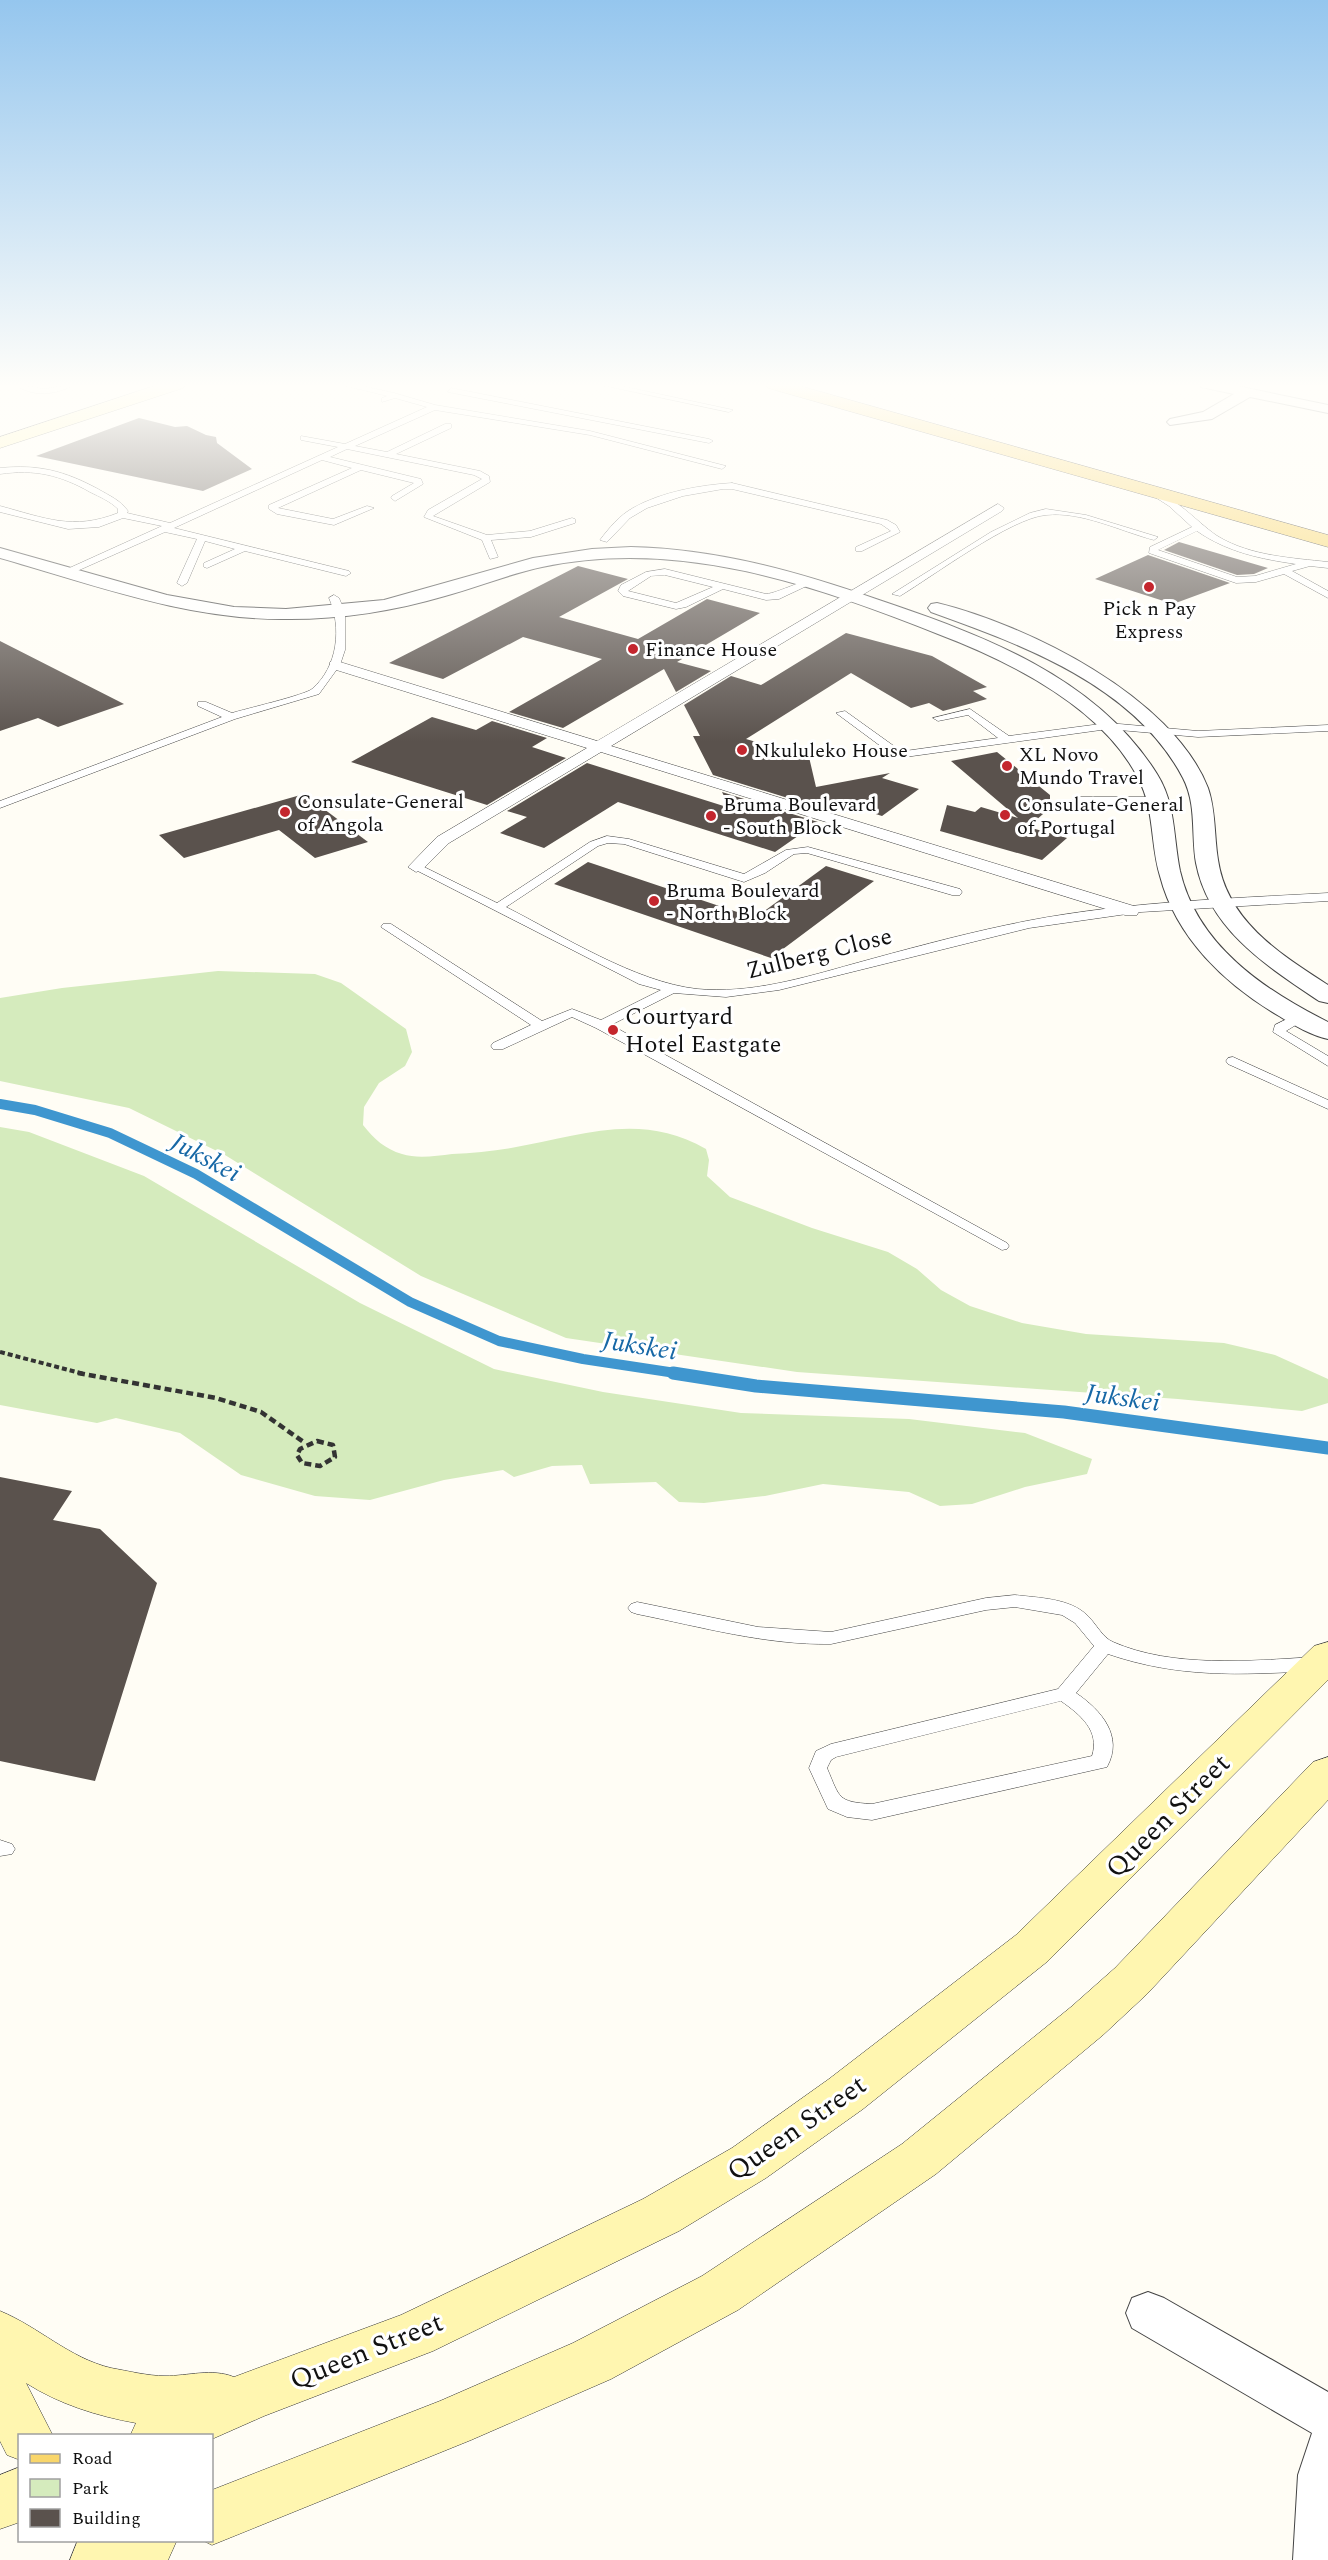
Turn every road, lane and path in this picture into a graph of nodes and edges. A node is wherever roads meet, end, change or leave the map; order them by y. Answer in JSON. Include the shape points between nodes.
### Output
{"nodes":[{"id":1,"x":117,"y":503,"type":"edge"},
{"id":2,"x":222,"y":503,"type":"edge"},
{"id":3,"x":280,"y":503,"type":"edge"},
{"id":4,"x":447,"y":503,"type":"edge"},
{"id":5,"x":654,"y":503,"type":"edge"},
{"id":6,"x":806,"y":503,"type":"edge"},
{"id":7,"x":1174,"y":503,"type":"edge"},
{"id":8,"x":1196,"y":503,"type":"edge"},
{"id":9,"x":1255,"y":503,"type":"edge"},
{"id":10,"x":370,"y":508,"type":"dead end"},
{"id":11,"x":998,"y":508,"type":"dead end"},
{"id":12,"x":0,"y":509,"type":"edge"},
{"id":13,"x":122,"y":515,"type":"junction"},
{"id":14,"x":572,"y":521,"type":"dead end"},
{"id":15,"x":1328,"y":524,"type":"edge"},
{"id":16,"x":169,"y":527,"type":"junction"},
{"id":17,"x":1198,"y":527,"type":"junction"},
{"id":18,"x":0,"y":534,"type":"edge"},
{"id":19,"x":1154,"y":537,"type":"dead end"},
{"id":20,"x":202,"y":538,"type":"junction"},
{"id":21,"x":486,"y":538,"type":"junction"},
{"id":22,"x":604,"y":540,"type":"junction"},
{"id":23,"x":1328,"y":541,"type":"edge"},
{"id":24,"x":46,"y":547,"type":"dead end"},
{"id":25,"x":244,"y":548,"type":"junction"},
{"id":26,"x":859,"y":549,"type":"dead end"},
{"id":27,"x":0,"y":553,"type":"edge"},
{"id":28,"x":494,"y":557,"type":"junction"},
{"id":29,"x":95,"y":561,"type":"junction"},
{"id":30,"x":67,"y":562,"type":"junction"},
{"id":31,"x":1310,"y":563,"type":"junction"},
{"id":32,"x":207,"y":565,"type":"dead end"},
{"id":33,"x":1328,"y":565,"type":"edge"},
{"id":34,"x":124,"y":569,"type":"dead end"},
{"id":35,"x":1284,"y":570,"type":"junction"},
{"id":36,"x":346,"y":573,"type":"dead end"},
{"id":37,"x":172,"y":581,"type":"joint"},
{"id":38,"x":810,"y":582,"type":"junction"},
{"id":39,"x":871,"y":585,"type":"junction"},
{"id":40,"x":720,"y":587,"type":"junction"},
{"id":41,"x":1328,"y":595,"type":"edge"},
{"id":42,"x":851,"y":596,"type":"junction"},
{"id":43,"x":897,"y":603,"type":"junction"},
{"id":44,"x":337,"y":605,"type":"junction"},
{"id":45,"x":335,"y":665,"type":"junction"},
{"id":46,"x":202,"y":704,"type":"dead end"},
{"id":47,"x":841,"y":713,"type":"dead end"},
{"id":48,"x":231,"y":717,"type":"junction"},
{"id":49,"x":939,"y":718,"type":"dead end"},
{"id":50,"x":1108,"y":726,"type":"junction"},
{"id":51,"x":1328,"y":728,"type":"edge"},
{"id":52,"x":1160,"y":732,"type":"junction"},
{"id":53,"x":1005,"y":738,"type":"junction"},
{"id":54,"x":597,"y":747,"type":"junction"},
{"id":55,"x":1079,"y":800,"type":"dead end"},
{"id":56,"x":1159,"y":800,"type":"junction"},
{"id":57,"x":0,"y":805,"type":"edge"},
{"id":58,"x":416,"y":867,"type":"joint"},
{"id":59,"x":956,"y":892,"type":"dead end"},
{"id":60,"x":1328,"y":897,"type":"edge"},
{"id":61,"x":1219,"y":903,"type":"junction"},
{"id":62,"x":1181,"y":906,"type":"junction"},
{"id":63,"x":498,"y":908,"type":"junction"},
{"id":64,"x":1131,"y":911,"type":"junction"},
{"id":65,"x":387,"y":927,"type":"dead end"},
{"id":66,"x":672,"y":989,"type":"junction"},
{"id":67,"x":1328,"y":996,"type":"edge"},
{"id":68,"x":1299,"y":1017,"type":"junction"},
{"id":69,"x":601,"y":1025,"type":"junction"},
{"id":70,"x":541,"y":1026,"type":"junction"},
{"id":71,"x":1328,"y":1032,"type":"edge"},
{"id":72,"x":498,"y":1047,"type":"dead end"},
{"id":73,"x":1233,"y":1061,"type":"dead end"},
{"id":74,"x":1328,"y":1062,"type":"edge"},
{"id":75,"x":1328,"y":1105,"type":"edge"},
{"id":76,"x":1002,"y":1246,"type":"dead end"},
{"id":77,"x":0,"y":1352,"type":"edge"},
{"id":78,"x":306,"y":1443,"type":"junction"},
{"id":79,"x":637,"y":1608,"type":"dead end"},
{"id":80,"x":1104,"y":1646,"type":"junction"},
{"id":81,"x":1326,"y":1661,"type":"edge"},
{"id":82,"x":1064,"y":1694,"type":"junction"},
{"id":83,"x":1328,"y":1773,"type":"edge"},
{"id":84,"x":1148,"y":2313,"type":"dead end"},
{"id":85,"x":0,"y":2336,"type":"edge"},
{"id":86,"x":0,"y":2387,"type":"edge"},
{"id":87,"x":252,"y":2396,"type":"junction"},
{"id":88,"x":1328,"y":2417,"type":"edge"},
{"id":89,"x":25,"y":2434,"type":"edge"},
{"id":90,"x":162,"y":2434,"type":"edge"},
{"id":91,"x":1328,"y":2449,"type":"edge"},
{"id":92,"x":18,"y":2495,"type":"edge"},
{"id":93,"x":0,"y":2502,"type":"edge"},
{"id":94,"x":213,"y":2517,"type":"edge"},
{"id":95,"x":82,"y":2542,"type":"edge"},
{"id":96,"x":146,"y":2542,"type":"edge"},
{"id":97,"x":92,"y":2560,"type":"edge"},
{"id":98,"x":98,"y":2560,"type":"edge"},
{"id":99,"x":1317,"y":2560,"type":"edge"}],
"edges":[{"from":1,"to":13,"type":"lane"},
{"from":2,"to":16,"type":"lane"},
{"from":3,"to":10,"type":"lane","via":[[272,507],[334,522]]},
{"from":4,"to":21,"type":"lane","via":[[428,517]]},
{"from":5,"to":22,"type":"lane","via":[[624,518]]},
{"from":6,"to":26,"type":"lane","via":[[884,522],[896,532]]},
{"from":7,"to":17,"type":"lane"},
{"from":8,"to":23,"type":"main road"},
{"from":9,"to":15,"type":"main road"},
{"from":11,"to":39,"type":"street"},
{"from":12,"to":13,"type":"lane","via":[[76,526],[99,524]]},
{"from":13,"to":16,"type":"lane"},
{"from":14,"to":21,"type":"lane","via":[[531,534]]},
{"from":16,"to":20,"type":"lane"},
{"from":16,"to":29,"type":"lane"},
{"from":17,"to":31,"type":"lane","via":[[1245,551]]},
{"from":17,"to":35,"type":"lane","via":[[1152,551],[1236,580],[1256,579]]},
{"from":18,"to":24,"type":"street"},
{"from":19,"to":43,"type":"lane","via":[[1044,512],[1017,522]]},
{"from":20,"to":25,"type":"lane"},
{"from":20,"to":37,"type":"lane"},
{"from":21,"to":28,"type":"lane"},
{"from":22,"to":28,"type":"street","via":[[540,546]]},
{"from":22,"to":39,"type":"street","via":[[672,540],[738,547],[770,553]]},
{"from":25,"to":32,"type":"lane"},
{"from":25,"to":36,"type":"lane"},
{"from":27,"to":30,"type":"street"},
{"from":28,"to":44,"type":"street"},
{"from":29,"to":30,"type":"street"},
{"from":29,"to":34,"type":"street"},
{"from":30,"to":44,"type":"street","via":[[214,610],[262,614]]},
{"from":31,"to":33,"type":"lane"},
{"from":31,"to":35,"type":"lane"},
{"from":35,"to":41,"type":"lane"},
{"from":37,"to":44,"type":"street"},
{"from":38,"to":40,"type":"lane","via":[[773,597]]},
{"from":38,"to":42,"type":"street"},
{"from":38,"to":44,"type":"street","via":[[706,556],[664,552],[607,554],[534,563],[423,597]]},
{"from":39,"to":42,"type":"street"},
{"from":39,"to":43,"type":"street"},
{"from":40,"to":40,"type":"lane","via":[[655,572],[623,591],[676,606]]},
{"from":42,"to":43,"type":"street"},
{"from":42,"to":54,"type":"street"},
{"from":43,"to":50,"type":"street","via":[[1071,694]]},
{"from":43,"to":52,"type":"street","via":[[920,602],[995,627],[1077,667],[1119,696]]},
{"from":44,"to":45,"type":"lane","via":[[340,642]]},
{"from":45,"to":48,"type":"lane","via":[[309,696]]},
{"from":45,"to":54,"type":"street"},
{"from":46,"to":48,"type":"lane"},
{"from":47,"to":53,"type":"lane","via":[[900,754]]},
{"from":48,"to":57,"type":"lane"},
{"from":49,"to":53,"type":"lane","via":[[970,712]]},
{"from":50,"to":52,"type":"lane"},
{"from":50,"to":53,"type":"lane"},
{"from":50,"to":56,"type":"street","via":[[1132,754]]},
{"from":51,"to":52,"type":"lane","via":[[1225,734]]},
{"from":52,"to":61,"type":"street","via":[[1201,795],[1207,862]]},
{"from":54,"to":58,"type":"street","via":[[443,840]]},
{"from":54,"to":64,"type":"street"},
{"from":55,"to":56,"type":"lane"},
{"from":56,"to":62,"type":"street","via":[[1170,876]]},
{"from":58,"to":63,"type":"lane","name":"Zulberg Close"},
{"from":59,"to":63,"type":"lane","via":[[808,850],[786,852],[753,876],[744,878],[625,840],[607,839]]},
{"from":60,"to":61,"type":"lane","name":"Zulberg Close"},
{"from":61,"to":62,"type":"lane","name":"Zulberg Close"},
{"from":61,"to":67,"type":"street","via":[[1253,941]]},
{"from":62,"to":64,"type":"lane","name":"Zulberg Close"},
{"from":62,"to":68,"type":"street","via":[[1194,931],[1219,959]]},
{"from":63,"to":66,"type":"lane","name":"Zulberg Close","via":[[643,981]]},
{"from":64,"to":66,"type":"lane","name":"Zulberg Close","via":[[1028,924],[758,992],[715,994]]},
{"from":65,"to":70,"type":"lane"},
{"from":66,"to":69,"type":"lane"},
{"from":68,"to":71,"type":"street"},
{"from":68,"to":74,"type":"lane","via":[[1279,1032]]},
{"from":69,"to":70,"type":"lane","via":[[572,1013]]},
{"from":69,"to":76,"type":"lane"},
{"from":70,"to":72,"type":"lane"},
{"from":73,"to":75,"type":"lane"},
{"from":77,"to":78,"type":"path","via":[[99,1378],[216,1398],[261,1412]]},
{"from":78,"to":78,"type":"path","via":[[329,1442],[336,1449],[334,1457],[320,1466],[302,1463],[297,1455]]},
{"from":79,"to":80,"type":"lane","via":[[767,1635],[813,1639],[1015,1601],[1067,1609]]},
{"from":80,"to":81,"type":"lane","via":[[1145,1660],[1190,1667],[1231,1669]]},
{"from":80,"to":82,"type":"lane"},
{"from":81,"to":87,"type":"main road","name":"Queen Street","via":[[1032,1948],[846,2094],[748,2163],[661,2215],[415,2334]]},
{"from":82,"to":82,"type":"lane","via":[[1087,1710],[1101,1730],[1105,1750],[1100,1762],[872,1812],[842,1809],[833,1803],[818,1768],[823,1756],[831,1751]]},
{"from":83,"to":94,"type":"main road","via":[[1131,1981],[1087,2021],[919,2159],[720,2293],[592,2361]]},
{"from":84,"to":88,"type":"street"},
{"from":85,"to":87,"type":"main road","via":[[65,2378],[110,2393],[164,2402]]},
{"from":86,"to":89,"type":"main road"},
{"from":87,"to":90,"type":"main road","name":"Queen Street"},
{"from":91,"to":99,"type":"street","via":[[1322,2475]]},
{"from":92,"to":93,"type":"main road"},
{"from":95,"to":97,"type":"main road"},
{"from":96,"to":98,"type":"main road"}]}
